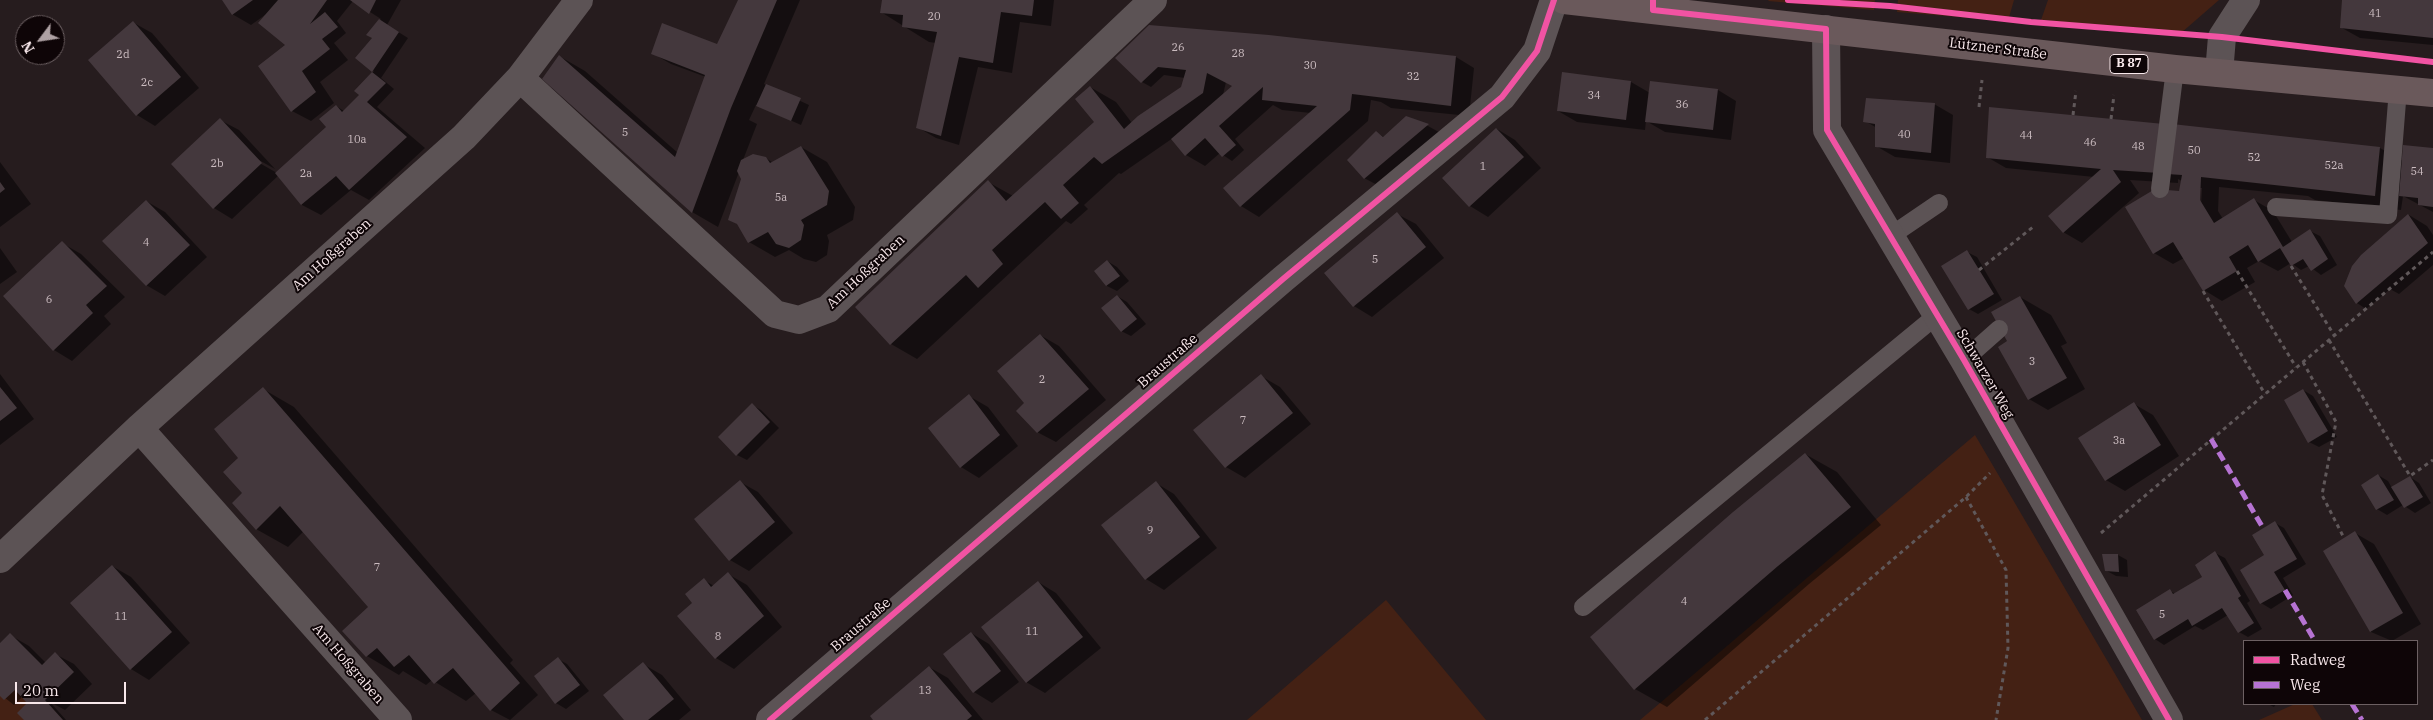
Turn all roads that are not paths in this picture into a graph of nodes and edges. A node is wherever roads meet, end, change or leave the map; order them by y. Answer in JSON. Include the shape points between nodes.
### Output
{"nodes":[{"id":1,"x":579,"y":0,"type":"edge"},
{"id":2,"x":1153,"y":0,"type":"edge"},
{"id":3,"x":1554,"y":0,"type":"edge"},
{"id":4,"x":1564,"y":0,"type":"edge"},
{"id":5,"x":2246,"y":0,"type":"edge"},
{"id":6,"x":1653,"y":5,"type":"edge"},
{"id":7,"x":1826,"y":29,"type":"junction"},
{"id":8,"x":2175,"y":69,"type":"junction"},
{"id":9,"x":2219,"y":73,"type":"junction"},
{"id":10,"x":520,"y":78,"type":"junction"},
{"id":11,"x":2398,"y":88,"type":"junction"},
{"id":12,"x":2433,"y":92,"type":"edge"},
{"id":13,"x":2160,"y":189,"type":"dead end"},
{"id":14,"x":1939,"y":203,"type":"dead end"},
{"id":15,"x":2276,"y":207,"type":"dead end"},
{"id":16,"x":1889,"y":237,"type":"junction"},
{"id":17,"x":1936,"y":316,"type":"junction"},
{"id":18,"x":1999,"y":329,"type":"dead end"},
{"id":19,"x":1964,"y":360,"type":"junction"},
{"id":20,"x":140,"y":428,"type":"junction"},
{"id":21,"x":0,"y":559,"type":"edge"},
{"id":22,"x":1583,"y":607,"type":"dead end"},
{"id":23,"x":398,"y":720,"type":"edge"},
{"id":24,"x":770,"y":720,"type":"edge"},
{"id":25,"x":2169,"y":720,"type":"edge"}],
"edges":[{"from":1,"to":10,"type":"street","name":"Am Hoßgraben"},
{"from":2,"to":10,"type":"street","name":"Am Hoßgraben","via":[[828,309],[799,320],[775,314]]},
{"from":3,"to":24,"type":"street","name":"Braustraße","via":[[1537,51],[1502,97],[1283,279]]},
{"from":4,"to":6,"type":"main road","name":"Lützner Straße","number":"B 87"},
{"from":5,"to":9,"type":"street","via":[[2222,37]]},
{"from":6,"to":7,"type":"main road","name":"Lützner Straße","number":"B 87"},
{"from":7,"to":8,"type":"main road","name":"Lützner Straße","number":"B 87"},
{"from":7,"to":16,"type":"street","name":"Schwarzer Weg","via":[[1827,130]]},
{"from":8,"to":9,"type":"main road","name":"Lützner Straße","number":"B 87"},
{"from":8,"to":13,"type":"lane"},
{"from":9,"to":11,"type":"main road","name":"Lützner Straße","number":"B 87"},
{"from":10,"to":20,"type":"street","name":"Am Hoßgraben","via":[[464,136]]},
{"from":11,"to":12,"type":"main road","name":"Lützner Straße","number":"B 87"},
{"from":11,"to":15,"type":"lane","via":[[2388,215]]},
{"from":14,"to":16,"type":"lane"},
{"from":16,"to":17,"type":"street","name":"Schwarzer Weg"},
{"from":17,"to":19,"type":"street","name":"Schwarzer Weg"},
{"from":17,"to":22,"type":"lane"},
{"from":18,"to":19,"type":"lane"},
{"from":19,"to":25,"type":"street","name":"Schwarzer Weg"},
{"from":20,"to":21,"type":"street","name":"Am Hoßgraben"},
{"from":20,"to":23,"type":"street","name":"Am Hoßgraben"}]}
